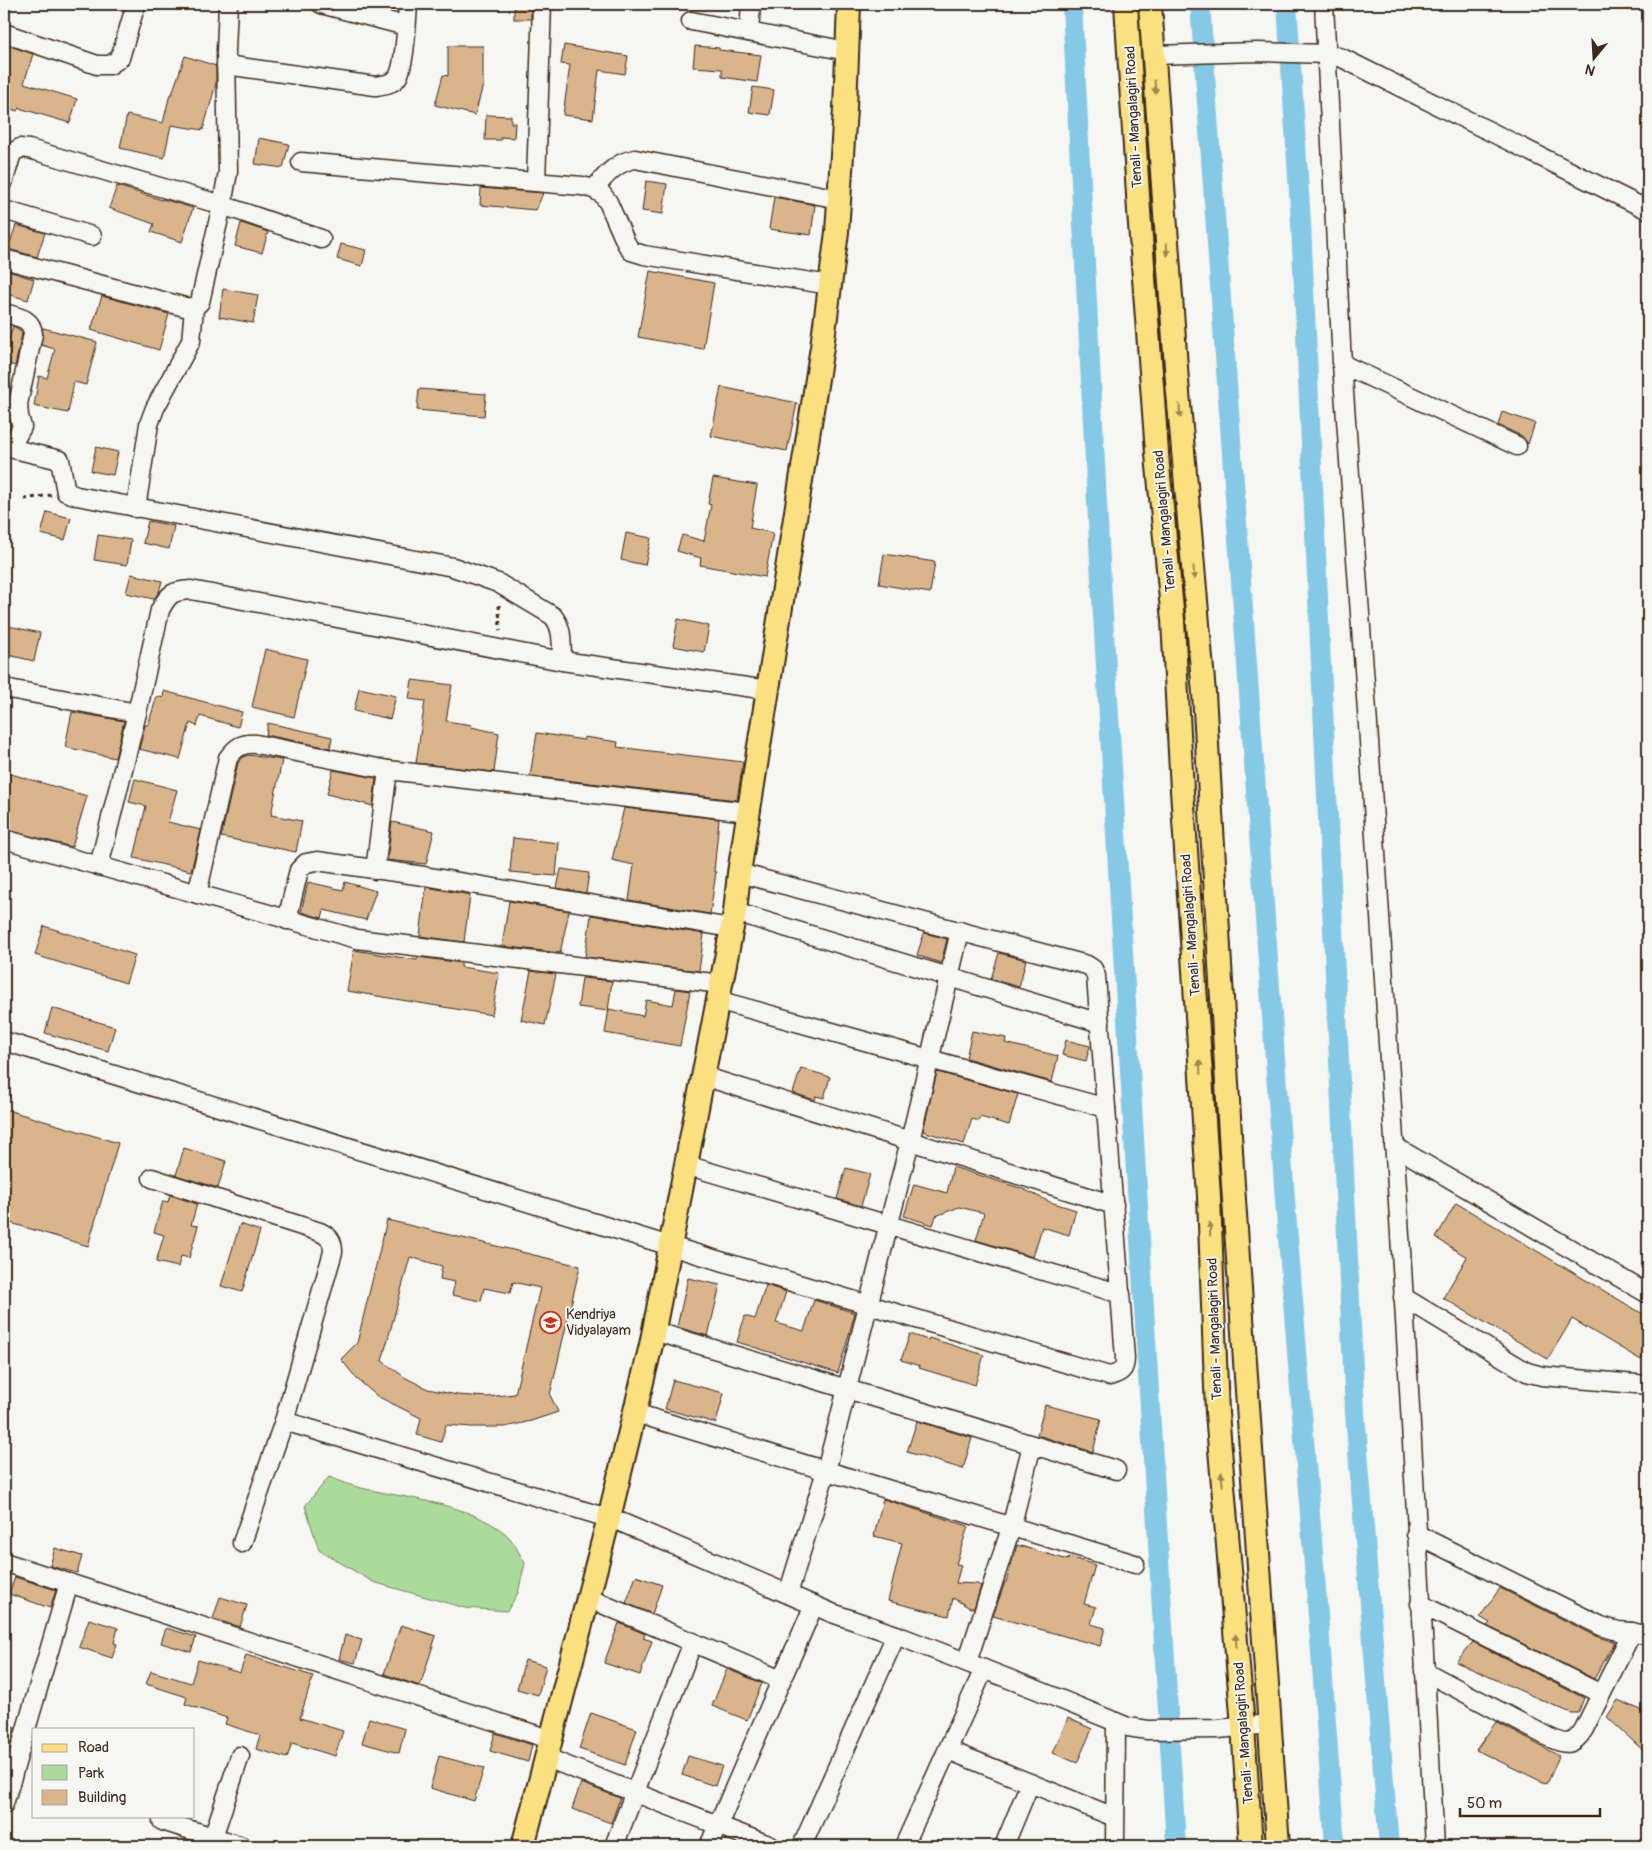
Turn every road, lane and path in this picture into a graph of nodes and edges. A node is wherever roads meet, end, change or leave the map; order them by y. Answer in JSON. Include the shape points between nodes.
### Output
{"nodes":[{"id":1,"x":136,"y":4,"type":"edge"},
{"id":2,"x":228,"y":4,"type":"edge"},
{"id":3,"x":321,"y":4,"type":"edge"},
{"id":4,"x":408,"y":4,"type":"edge"},
{"id":5,"x":542,"y":4,"type":"edge"},
{"id":6,"x":751,"y":4,"type":"edge"},
{"id":7,"x":849,"y":4,"type":"edge"},
{"id":8,"x":1126,"y":4,"type":"edge"},
{"id":9,"x":1150,"y":4,"type":"edge"},
{"id":10,"x":1324,"y":4,"type":"edge"},
{"id":11,"x":691,"y":21,"type":"dead end"},
{"id":12,"x":406,"y":26,"type":"junction"},
{"id":13,"x":749,"y":32,"type":"junction"},
{"id":14,"x":4,"y":33,"type":"edge"},
{"id":15,"x":847,"y":51,"type":"junction"},
{"id":16,"x":1320,"y":54,"type":"junction"},
{"id":17,"x":1153,"y":55,"type":"junction"},
{"id":18,"x":226,"y":65,"type":"junction"},
{"id":19,"x":301,"y":162,"type":"dead end"},
{"id":20,"x":4,"y":180,"type":"edge"},
{"id":21,"x":536,"y":182,"type":"junction"},
{"id":22,"x":594,"y":189,"type":"junction"},
{"id":23,"x":840,"y":199,"type":"junction"},
{"id":24,"x":222,"y":205,"type":"junction"},
{"id":25,"x":4,"y":210,"type":"edge"},
{"id":26,"x":1648,"y":210,"type":"edge"},
{"id":27,"x":92,"y":236,"type":"dead end"},
{"id":28,"x":321,"y":239,"type":"dead end"},
{"id":29,"x":4,"y":259,"type":"edge"},
{"id":30,"x":830,"y":285,"type":"junction"},
{"id":31,"x":194,"y":308,"type":"junction"},
{"id":32,"x":4,"y":313,"type":"edge"},
{"id":33,"x":1342,"y":364,"type":"junction"},
{"id":34,"x":1517,"y":446,"type":"dead end"},
{"id":35,"x":66,"y":492,"type":"junction"},
{"id":36,"x":24,"y":499,"type":"dead end"},
{"id":37,"x":136,"y":508,"type":"junction"},
{"id":38,"x":498,"y":583,"type":"junction"},
{"id":39,"x":500,"y":649,"type":"junction"},
{"id":40,"x":562,"y":661,"type":"junction"},
{"id":41,"x":4,"y":688,"type":"edge"},
{"id":42,"x":768,"y":690,"type":"junction"},
{"id":43,"x":137,"y":713,"type":"junction"},
{"id":44,"x":388,"y":770,"type":"junction"},
{"id":45,"x":748,"y":812,"type":"junction"},
{"id":46,"x":4,"y":839,"type":"edge"},
{"id":47,"x":100,"y":866,"type":"junction"},
{"id":48,"x":375,"y":870,"type":"junction"},
{"id":49,"x":739,"y":873,"type":"junction"},
{"id":50,"x":197,"y":894,"type":"junction"},
{"id":51,"x":287,"y":920,"type":"junction"},
{"id":52,"x":733,"y":920,"type":"junction"},
{"id":53,"x":960,"y":931,"type":"junction"},
{"id":54,"x":949,"y":977,"type":"junction"},
{"id":55,"x":719,"y":992,"type":"junction"},
{"id":56,"x":1100,"y":1023,"type":"junction"},
{"id":57,"x":4,"y":1041,"type":"edge"},
{"id":58,"x":929,"y":1059,"type":"junction"},
{"id":59,"x":703,"y":1076,"type":"junction"},
{"id":60,"x":1106,"y":1108,"type":"junction"},
{"id":61,"x":910,"y":1141,"type":"junction"},
{"id":62,"x":1394,"y":1146,"type":"junction"},
{"id":63,"x":686,"y":1165,"type":"junction"},
{"id":64,"x":152,"y":1178,"type":"dead end"},
{"id":65,"x":1114,"y":1205,"type":"junction"},
{"id":66,"x":888,"y":1225,"type":"junction"},
{"id":67,"x":670,"y":1246,"type":"junction"},
{"id":68,"x":1121,"y":1294,"type":"junction"},
{"id":69,"x":1648,"y":1294,"type":"edge"},
{"id":70,"x":1403,"y":1297,"type":"junction"},
{"id":71,"x":868,"y":1306,"type":"junction"},
{"id":72,"x":654,"y":1331,"type":"junction"},
{"id":73,"x":1648,"y":1385,"type":"edge"},
{"id":74,"x":847,"y":1388,"type":"junction"},
{"id":75,"x":634,"y":1413,"type":"junction"},
{"id":76,"x":284,"y":1421,"type":"junction"},
{"id":77,"x":1032,"y":1445,"type":"junction"},
{"id":78,"x":1116,"y":1470,"type":"dead end"},
{"id":79,"x":826,"y":1471,"type":"junction"},
{"id":80,"x":609,"y":1518,"type":"junction"},
{"id":81,"x":1011,"y":1528,"type":"junction"},
{"id":82,"x":1416,"y":1534,"type":"junction"},
{"id":83,"x":242,"y":1543,"type":"dead end"},
{"id":84,"x":4,"y":1562,"type":"edge"},
{"id":85,"x":1135,"y":1564,"type":"dead end"},
{"id":86,"x":70,"y":1582,"type":"junction"},
{"id":87,"x":788,"y":1594,"type":"junction"},
{"id":88,"x":588,"y":1598,"type":"junction"},
{"id":89,"x":1420,"y":1604,"type":"junction"},
{"id":90,"x":814,"y":1605,"type":"junction"},
{"id":91,"x":1640,"y":1634,"type":"edge"},
{"id":92,"x":896,"y":1635,"type":"junction"},
{"id":93,"x":692,"y":1642,"type":"junction"},
{"id":94,"x":967,"y":1662,"type":"junction"},
{"id":95,"x":984,"y":1669,"type":"junction"},
{"id":96,"x":1424,"y":1671,"type":"junction"},
{"id":97,"x":781,"y":1680,"type":"junction"},
{"id":98,"x":1601,"y":1694,"type":"junction"},
{"id":99,"x":1116,"y":1722,"type":"junction"},
{"id":100,"x":1270,"y":1724,"type":"junction"},
{"id":101,"x":1243,"y":1726,"type":"junction"},
{"id":102,"x":549,"y":1749,"type":"junction"},
{"id":103,"x":948,"y":1750,"type":"junction"},
{"id":104,"x":240,"y":1756,"type":"dead end"},
{"id":105,"x":1030,"y":1783,"type":"junction"},
{"id":106,"x":635,"y":1792,"type":"junction"},
{"id":107,"x":4,"y":1804,"type":"edge"},
{"id":108,"x":1114,"y":1817,"type":"junction"},
{"id":109,"x":162,"y":1821,"type":"dead end"},
{"id":110,"x":718,"y":1825,"type":"junction"},
{"id":111,"x":213,"y":1837,"type":"junction"},
{"id":112,"x":242,"y":1846,"type":"edge"},
{"id":113,"x":523,"y":1846,"type":"edge"},
{"id":114,"x":614,"y":1846,"type":"edge"},
{"id":115,"x":709,"y":1846,"type":"edge"},
{"id":116,"x":772,"y":1846,"type":"edge"},
{"id":117,"x":802,"y":1846,"type":"edge"},
{"id":118,"x":904,"y":1846,"type":"edge"},
{"id":119,"x":1004,"y":1846,"type":"edge"},
{"id":120,"x":1115,"y":1846,"type":"edge"},
{"id":121,"x":1251,"y":1846,"type":"edge"},
{"id":122,"x":1278,"y":1846,"type":"edge"},
{"id":123,"x":1435,"y":1846,"type":"edge"}],
"edges":[{"from":1,"to":14,"type":"street","via":[[120,58],[110,65],[97,65]]},
{"from":2,"to":18,"type":"street"},
{"from":3,"to":12,"type":"street"},
{"from":4,"to":12,"type":"street"},
{"from":5,"to":21,"type":"street"},
{"from":6,"to":13,"type":"street"},
{"from":7,"to":15,"type":"main road"},
{"from":101,"to":8,"type":"main road","name":"Tenali - Mangalagiri Road","one_way":true,"via":[[1217,1413],[1209,1196],[1173,620],[1158,466]]},
{"from":9,"to":17,"type":"main road"},
{"from":10,"to":16,"type":"street"},
{"from":11,"to":13,"type":"street"},
{"from":12,"to":18,"type":"street","via":[[402,66],[397,78],[388,84],[376,86]]},
{"from":13,"to":15,"type":"street"},
{"from":15,"to":23,"type":"main road"},
{"from":16,"to":17,"type":"street","via":[[1236,52]]},
{"from":16,"to":26,"type":"street","via":[[1353,63]]},
{"from":16,"to":33,"type":"street"},
{"from":17,"to":100,"type":"main road","one_way":true,"via":[[1204,693]]},
{"from":18,"to":24,"type":"street","via":[[228,172]]},
{"from":19,"to":21,"type":"street"},
{"from":20,"to":24,"type":"street","via":[[12,153],[20,148],[29,149]]},
{"from":21,"to":22,"type":"street"},
{"from":22,"to":23,"type":"street","via":[[615,166],[624,160],[634,159]]},
{"from":22,"to":30,"type":"street","via":[[608,202],[626,243],[632,251],[644,256]]},
{"from":23,"to":30,"type":"main road"},
{"from":24,"to":28,"type":"street"},
{"from":24,"to":31,"type":"street","via":[[204,293]]},
{"from":25,"to":27,"type":"street"},
{"from":29,"to":31,"type":"street"},
{"from":30,"to":42,"type":"main road"},
{"from":31,"to":37,"type":"street","via":[[191,341],[155,408],[150,424]]},
{"from":32,"to":35,"type":"street","via":[[26,320],[33,334],[18,404],[22,427],[10,448],[60,460]]},
{"from":33,"to":34,"type":"street"},
{"from":33,"to":62,"type":"street"},
{"from":35,"to":36,"type":"path"},
{"from":35,"to":37,"type":"street"},
{"from":37,"to":38,"type":"street","via":[[441,565]]},
{"from":38,"to":39,"type":"path"},
{"from":38,"to":40,"type":"street","via":[[558,622]]},
{"from":39,"to":40,"type":"street"},
{"from":39,"to":43,"type":"street","via":[[191,590],[176,590],[166,598],[160,610]]},
{"from":40,"to":42,"type":"street"},
{"from":41,"to":43,"type":"street"},
{"from":42,"to":45,"type":"main road"},
{"from":43,"to":47,"type":"street"},
{"from":44,"to":45,"type":"street"},
{"from":44,"to":48,"type":"street"},
{"from":44,"to":50,"type":"street","via":[[244,743],[228,758]]},
{"from":45,"to":49,"type":"main road"},
{"from":46,"to":47,"type":"street"},
{"from":47,"to":50,"type":"street"},
{"from":48,"to":51,"type":"street","via":[[318,861],[306,863],[299,870]]},
{"from":48,"to":52,"type":"street"},
{"from":49,"to":52,"type":"main road"},
{"from":49,"to":53,"type":"street"},
{"from":50,"to":51,"type":"street"},
{"from":51,"to":55,"type":"street","via":[[357,939]]},
{"from":52,"to":54,"type":"street"},
{"from":52,"to":55,"type":"main road"},
{"from":53,"to":54,"type":"street"},
{"from":53,"to":56,"type":"street","via":[[1087,965],[1096,976]]},
{"from":54,"to":56,"type":"street"},
{"from":54,"to":58,"type":"street"},
{"from":55,"to":58,"type":"street"},
{"from":55,"to":59,"type":"main road"},
{"from":56,"to":60,"type":"street"},
{"from":57,"to":67,"type":"street"},
{"from":58,"to":60,"type":"street"},
{"from":58,"to":61,"type":"street"},
{"from":59,"to":61,"type":"street"},
{"from":59,"to":63,"type":"main road"},
{"from":60,"to":65,"type":"street"},
{"from":61,"to":65,"type":"street"},
{"from":61,"to":66,"type":"street"},
{"from":62,"to":69,"type":"street"},
{"from":62,"to":70,"type":"street"},
{"from":63,"to":66,"type":"street"},
{"from":63,"to":67,"type":"main road"},
{"from":64,"to":76,"type":"street","via":[[320,1232],[333,1244]]},
{"from":65,"to":68,"type":"street"},
{"from":66,"to":68,"type":"street"},
{"from":66,"to":71,"type":"street"},
{"from":67,"to":71,"type":"street"},
{"from":67,"to":72,"type":"main road"},
{"from":68,"to":71,"type":"street","via":[[1125,1367],[1119,1374],[1109,1376]]},
{"from":70,"to":73,"type":"street","via":[[1527,1372]]},
{"from":70,"to":82,"type":"street"},
{"from":71,"to":74,"type":"street"},
{"from":72,"to":74,"type":"street"},
{"from":72,"to":75,"type":"main road"},
{"from":74,"to":77,"type":"street"},
{"from":74,"to":79,"type":"street"},
{"from":75,"to":79,"type":"street"},
{"from":75,"to":80,"type":"main road"},
{"from":76,"to":80,"type":"street"},
{"from":76,"to":83,"type":"street"},
{"from":77,"to":78,"type":"street"},
{"from":77,"to":81,"type":"street"},
{"from":79,"to":81,"type":"street"},
{"from":79,"to":87,"type":"street"},
{"from":80,"to":87,"type":"street"},
{"from":80,"to":88,"type":"main road"},
{"from":81,"to":85,"type":"street"},
{"from":81,"to":94,"type":"street"},
{"from":82,"to":89,"type":"street"},
{"from":82,"to":91,"type":"street","via":[[1601,1626]]},
{"from":84,"to":86,"type":"street"},
{"from":86,"to":102,"type":"street"},
{"from":86,"to":107,"type":"street"},
{"from":87,"to":90,"type":"street"},
{"from":88,"to":93,"type":"street"},
{"from":88,"to":102,"type":"main road"},
{"from":89,"to":96,"type":"street"},
{"from":89,"to":98,"type":"street"},
{"from":90,"to":92,"type":"street"},
{"from":90,"to":97,"type":"street"},
{"from":91,"to":98,"type":"street"},
{"from":92,"to":94,"type":"street"},
{"from":92,"to":117,"type":"street"},
{"from":93,"to":97,"type":"street"},
{"from":93,"to":106,"type":"street"},
{"from":94,"to":95,"type":"street"},
{"from":95,"to":99,"type":"street"},
{"from":95,"to":103,"type":"street"},
{"from":96,"to":98,"type":"street","via":[[1561,1743],[1571,1743],[1578,1738]]},
{"from":96,"to":123,"type":"street"},
{"from":97,"to":110,"type":"street"},
{"from":99,"to":101,"type":"street","via":[[1148,1730]]},
{"from":99,"to":108,"type":"street"},
{"from":100,"to":101,"type":"street"},
{"from":100,"to":122,"type":"main road"},
{"from":101,"to":121,"type":"main road","name":"Tenali - Mangalagiri Road"},
{"from":102,"to":106,"type":"street"},
{"from":102,"to":113,"type":"main road"},
{"from":103,"to":105,"type":"street"},
{"from":103,"to":118,"type":"street"},
{"from":104,"to":111,"type":"street"},
{"from":105,"to":108,"type":"street"},
{"from":105,"to":119,"type":"street"},
{"from":106,"to":110,"type":"street"},
{"from":106,"to":114,"type":"street"},
{"from":108,"to":120,"type":"street"},
{"from":109,"to":111,"type":"street"},
{"from":110,"to":115,"type":"street"},
{"from":110,"to":116,"type":"street"},
{"from":111,"to":112,"type":"street"}]}
